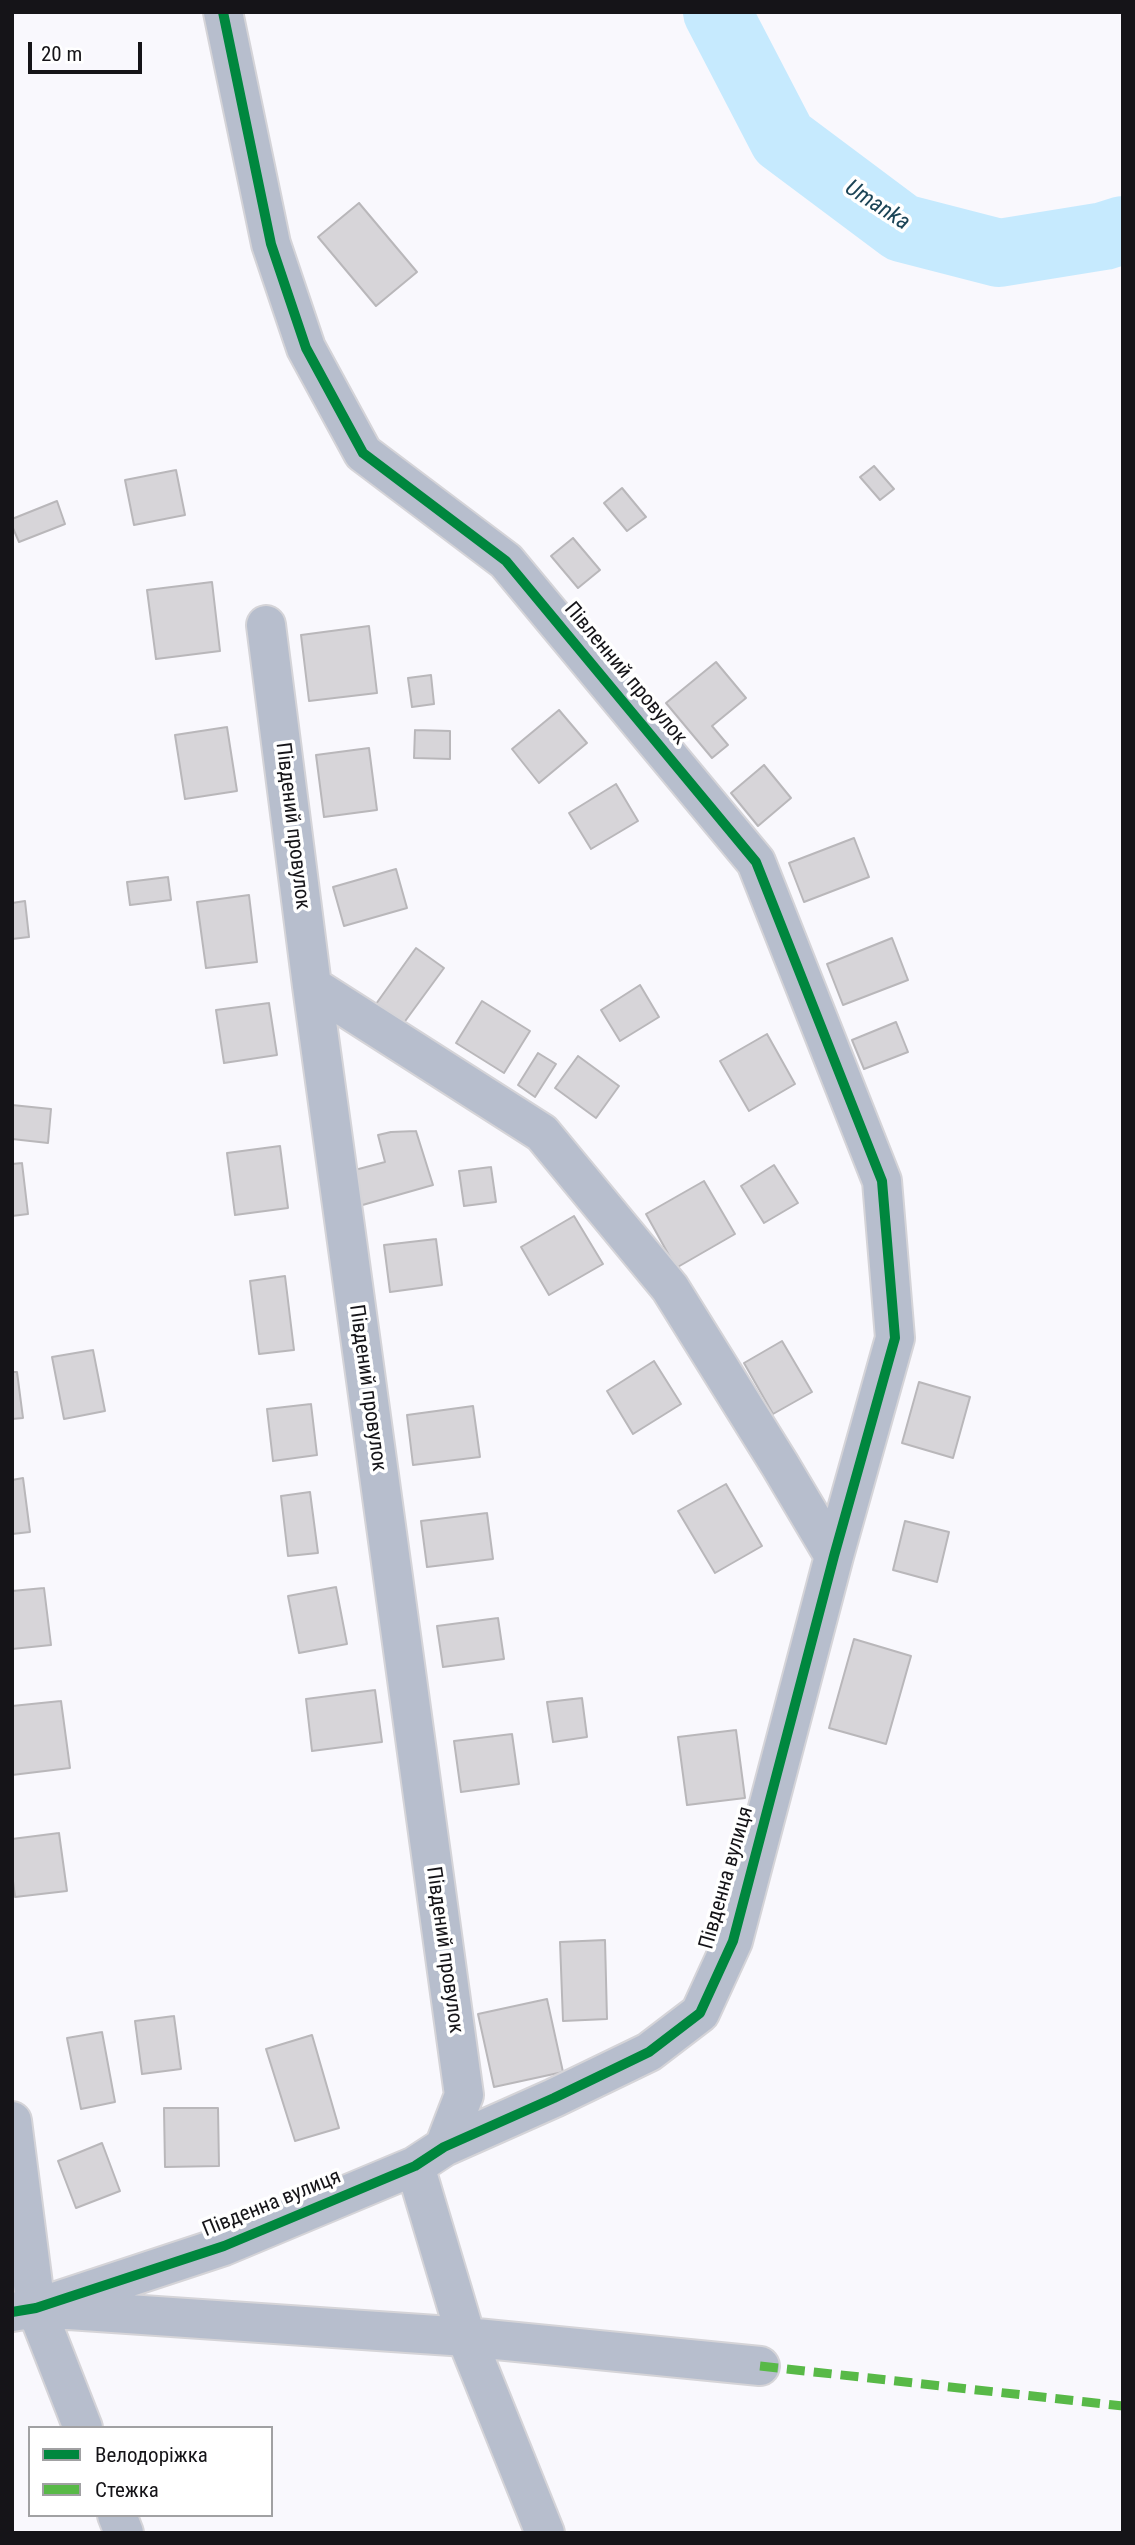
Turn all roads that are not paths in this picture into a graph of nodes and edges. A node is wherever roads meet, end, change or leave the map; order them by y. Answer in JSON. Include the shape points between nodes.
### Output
{"nodes":[{"id":1,"x":223,"y":12,"type":"edge"},
{"id":2,"x":266,"y":625,"type":"dead end"},
{"id":3,"x":312,"y":986,"type":"junction"},
{"id":4,"x":882,"y":1181,"type":"joint"},
{"id":5,"x":834,"y":1556,"type":"junction"},
{"id":6,"x":12,"y":2121,"type":"edge"},
{"id":7,"x":429,"y":2156,"type":"junction"},
{"id":8,"x":24,"y":2310,"type":"edge"},
{"id":9,"x":466,"y":2337,"type":"junction"},
{"id":10,"x":760,"y":2366,"type":"dead end"},
{"id":11,"x":82,"y":2426,"type":"edge"},
{"id":12,"x":545,"y":2533,"type":"edge"}],
"edges":[{"from":1,"to":4,"type":"street","name":"Півленний провулок","via":[[271,244],[306,348],[363,453],[506,561],[756,862]]},
{"from":2,"to":3,"type":"street","name":"Південий провулок"},
{"from":3,"to":5,"type":"street","via":[[542,1133],[670,1288]]},
{"from":3,"to":7,"type":"street","name":"Південий провулок","via":[[464,2095]]},
{"from":4,"to":5,"type":"street","name":"Південна вулиця","via":[[895,1338]]},
{"from":5,"to":7,"type":"street","name":"Південна вулиця","via":[[733,1941],[699,2013],[649,2052]]},
{"from":6,"to":8,"type":"street"},
{"from":7,"to":8,"type":"street","name":"Південна вулиця","via":[[224,2246]]},
{"from":7,"to":9,"type":"street"},
{"from":8,"to":9,"type":"street"},
{"from":8,"to":11,"type":"street"},
{"from":9,"to":10,"type":"street"},
{"from":9,"to":12,"type":"street"}]}
